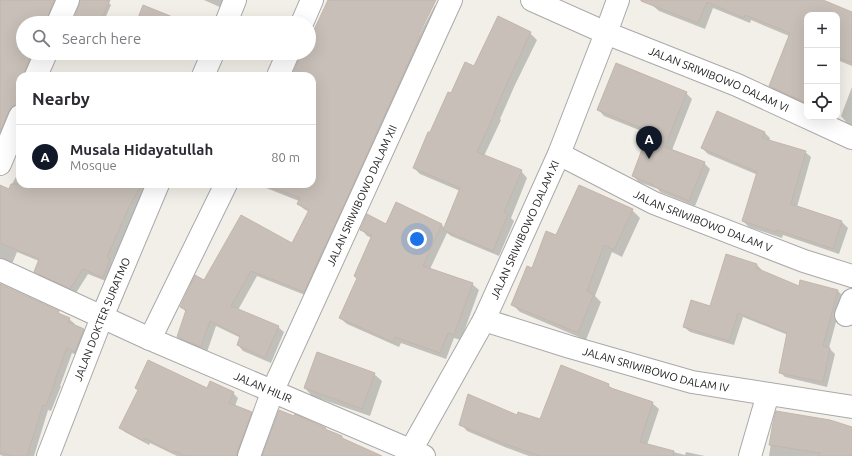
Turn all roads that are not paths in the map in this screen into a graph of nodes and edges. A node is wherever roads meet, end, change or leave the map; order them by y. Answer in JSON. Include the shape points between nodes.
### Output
{"nodes":[{"id":1,"x":68,"y":0,"type":"edge"},
{"id":2,"x":235,"y":0,"type":"edge"},
{"id":3,"x":312,"y":0,"type":"edge"},
{"id":4,"x":451,"y":0,"type":"edge"},
{"id":5,"x":532,"y":0,"type":"edge"},
{"id":6,"x":618,"y":0,"type":"edge"},
{"id":7,"x":61,"y":16,"type":"edge"},
{"id":8,"x":229,"y":16,"type":"edge"},
{"id":9,"x":305,"y":16,"type":"edge"},
{"id":10,"x":606,"y":33,"type":"junction"},
{"id":11,"x":43,"y":60,"type":"edge"},
{"id":12,"x":210,"y":60,"type":"edge"},
{"id":13,"x":285,"y":60,"type":"edge"},
{"id":14,"x":38,"y":72,"type":"edge"},
{"id":15,"x":205,"y":72,"type":"edge"},
{"id":16,"x":280,"y":72,"type":"edge"},
{"id":17,"x":16,"y":126,"type":"edge"},
{"id":18,"x":852,"y":138,"type":"edge"},
{"id":19,"x":559,"y":154,"type":"junction"},
{"id":20,"x":0,"y":164,"type":"edge"},
{"id":21,"x":156,"y":188,"type":"edge"},
{"id":22,"x":224,"y":188,"type":"edge"},
{"id":23,"x":0,"y":270,"type":"edge"},
{"id":24,"x":852,"y":276,"type":"edge"},
{"id":25,"x":102,"y":317,"type":"junction"},
{"id":26,"x":484,"y":320,"type":"junction"},
{"id":27,"x":150,"y":339,"type":"junction"},
{"id":28,"x":273,"y":390,"type":"junction"},
{"id":29,"x":768,"y":394,"type":"junction"},
{"id":30,"x":852,"y":407,"type":"edge"},
{"id":31,"x":418,"y":453,"type":"edge"},
{"id":32,"x":48,"y":456,"type":"edge"},
{"id":33,"x":249,"y":456,"type":"edge"},
{"id":34,"x":750,"y":456,"type":"edge"}],
"edges":[{"from":1,"to":7,"type":"street"},
{"from":2,"to":8,"type":"street"},
{"from":3,"to":9,"type":"street"},
{"from":4,"to":28,"type":"street","name":"JALAN SRIWIBOWO DALAM XII"},
{"from":5,"to":10,"type":"street"},
{"from":6,"to":10,"type":"street","name":"JALAN SRIWIBOWO DALAM XI"},
{"from":10,"to":18,"type":"street","name":"JALAN SRIWIBOWO DALAM VI","via":[[737,85]]},
{"from":10,"to":19,"type":"street","name":"JALAN SRIWIBOWO DALAM XI"},
{"from":11,"to":14,"type":"street"},
{"from":12,"to":15,"type":"street"},
{"from":13,"to":16,"type":"street"},
{"from":17,"to":20,"type":"street"},
{"from":19,"to":24,"type":"street","name":"JALAN SRIWIBOWO DALAM V","via":[[654,203],[804,261]]},
{"from":19,"to":26,"type":"street","name":"JALAN SRIWIBOWO DALAM XI"},
{"from":21,"to":25,"type":"street","name":"JALAN DOKTER SURATMO"},
{"from":22,"to":27,"type":"street"},
{"from":23,"to":25,"type":"street","name":"JALAN HILIR"},
{"from":25,"to":27,"type":"street","name":"JALAN HILIR"},
{"from":25,"to":32,"type":"street","name":"JALAN DOKTER SURATMO"},
{"from":26,"to":29,"type":"street","name":"JALAN SRIWIBOWO DALAM IV","via":[[692,382]]},
{"from":26,"to":31,"type":"street","name":"JALAN SRIWIBOWO DALAM XI"},
{"from":27,"to":28,"type":"street","name":"JALAN HILIR"},
{"from":28,"to":31,"type":"street","name":"JALAN HILIR"},
{"from":28,"to":33,"type":"street","name":"JALAN SRIWIBOWO DALAM XII"},
{"from":29,"to":30,"type":"street","name":"JALAN SRIWIBOWO DALAM IV"},
{"from":29,"to":34,"type":"street"}]}
